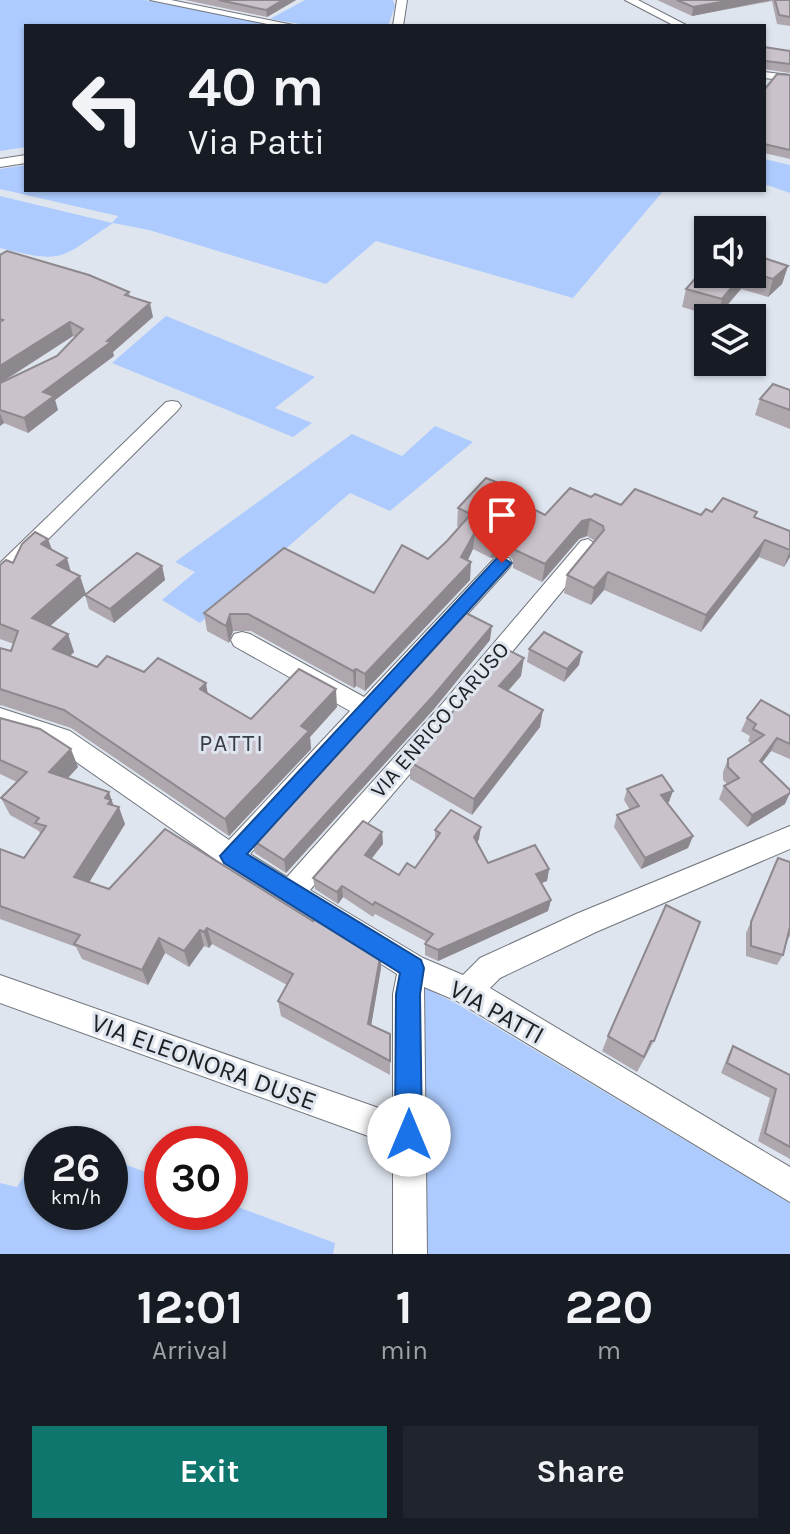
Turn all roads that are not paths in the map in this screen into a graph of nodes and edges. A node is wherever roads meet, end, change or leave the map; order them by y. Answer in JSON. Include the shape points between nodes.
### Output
{"nodes":[{"id":1,"x":155,"y":0,"type":"edge"},
{"id":2,"x":402,"y":0,"type":"edge"},
{"id":3,"x":630,"y":0,"type":"edge"},
{"id":4,"x":282,"y":24,"type":"edge"},
{"id":5,"x":398,"y":24,"type":"edge"},
{"id":6,"x":679,"y":24,"type":"edge"},
{"id":7,"x":766,"y":75,"type":"edge"},
{"id":8,"x":790,"y":78,"type":"edge"},
{"id":9,"x":24,"y":152,"type":"edge"},
{"id":10,"x":0,"y":156,"type":"edge"},
{"id":11,"x":24,"y":159,"type":"edge"},
{"id":12,"x":0,"y":163,"type":"edge"},
{"id":13,"x":172,"y":406,"type":"dead end"},
{"id":14,"x":588,"y":546,"type":"edge"},
{"id":15,"x":502,"y":563,"type":"dead end"},
{"id":16,"x":0,"y":575,"type":"edge"},
{"id":17,"x":242,"y":640,"type":"dead end"},
{"id":18,"x":368,"y":710,"type":"junction"},
{"id":19,"x":0,"y":717,"type":"edge"},
{"id":20,"x":790,"y":837,"type":"edge"},
{"id":21,"x":231,"y":856,"type":"junction"},
{"id":22,"x":290,"y":893,"type":"junction"},
{"id":23,"x":413,"y":968,"type":"junction"},
{"id":24,"x":0,"y":989,"type":"edge"},
{"id":25,"x":467,"y":991,"type":"junction"},
{"id":26,"x":409,"y":1135,"type":"junction"},
{"id":27,"x":790,"y":1186,"type":"edge"},
{"id":28,"x":410,"y":1254,"type":"edge"}],
"edges":[{"from":1,"to":4,"type":"street"},
{"from":2,"to":5,"type":"street"},
{"from":3,"to":6,"type":"street"},
{"from":7,"to":8,"type":"street"},
{"from":9,"to":10,"type":"street"},
{"from":11,"to":12,"type":"street"},
{"from":13,"to":16,"type":"street"},
{"from":14,"to":22,"type":"street","name":"VIA ENRICO CARUSO"},
{"from":15,"to":18,"type":"street"},
{"from":17,"to":18,"type":"street"},
{"from":18,"to":21,"type":"street"},
{"from":19,"to":21,"type":"street","name":"VIA PATTI","via":[[61,738]]},
{"from":20,"to":25,"type":"street","via":[[490,968]]},
{"from":21,"to":22,"type":"street","name":"VIA PATTI"},
{"from":22,"to":23,"type":"street","name":"VIA PATTI"},
{"from":23,"to":25,"type":"street","name":"VIA PATTI"},
{"from":23,"to":26,"type":"street","via":[[408,994]]},
{"from":24,"to":26,"type":"street","name":"VIA ELEONORA DUSE"},
{"from":25,"to":27,"type":"street","name":"VIA PATTI"},
{"from":26,"to":28,"type":"street"}]}
